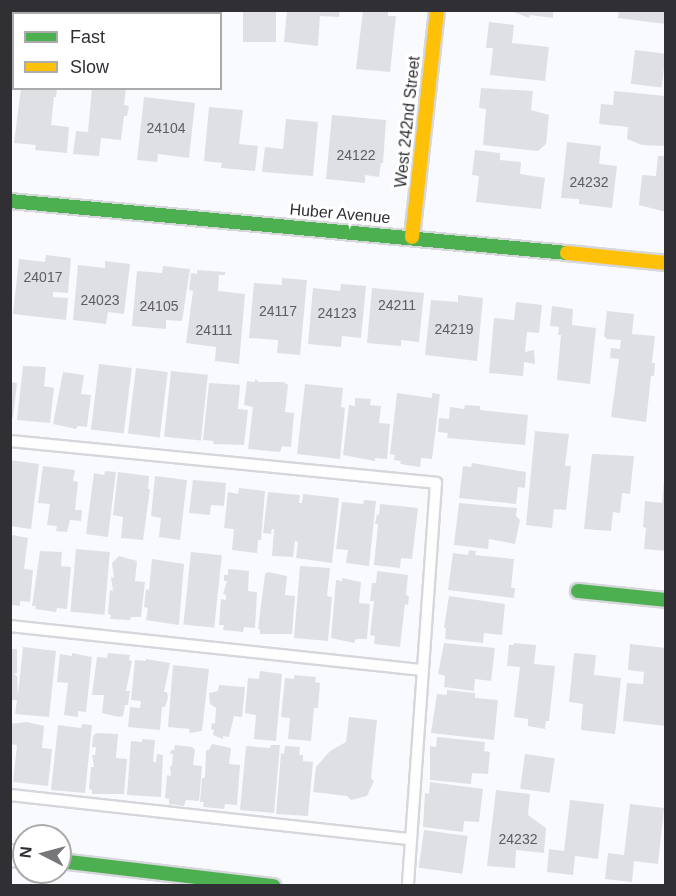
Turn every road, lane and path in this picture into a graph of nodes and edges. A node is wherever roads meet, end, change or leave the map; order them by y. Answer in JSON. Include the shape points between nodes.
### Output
{"nodes":[{"id":1,"x":437,"y":10,"type":"edge"},
{"id":2,"x":10,"y":201,"type":"edge"},
{"id":3,"x":412,"y":237,"type":"junction"},
{"id":4,"x":666,"y":263,"type":"edge"},
{"id":5,"x":10,"y":441,"type":"edge"},
{"id":6,"x":578,"y":591,"type":"dead end"},
{"id":7,"x":666,"y":600,"type":"edge"},
{"id":8,"x":10,"y":626,"type":"edge"},
{"id":9,"x":423,"y":670,"type":"junction"},
{"id":10,"x":10,"y":795,"type":"edge"},
{"id":11,"x":411,"y":839,"type":"junction"},
{"id":12,"x":72,"y":864,"type":"edge"},
{"id":13,"x":126,"y":877,"type":"edge"},
{"id":14,"x":274,"y":885,"type":"edge"},
{"id":15,"x":408,"y":885,"type":"edge"}],
"edges":[{"from":1,"to":3,"type":"street","name":"West 242nd Street"},
{"from":2,"to":3,"type":"street","name":"Huber Avenue"},
{"from":3,"to":4,"type":"street","name":"Huber Avenue"},
{"from":5,"to":9,"type":"lane","via":[[436,483]]},
{"from":6,"to":7,"type":"street"},
{"from":8,"to":9,"type":"lane"},
{"from":9,"to":11,"type":"lane"},
{"from":10,"to":11,"type":"lane"},
{"from":11,"to":15,"type":"lane"},
{"from":12,"to":13,"type":"street"},
{"from":13,"to":14,"type":"street"}]}
